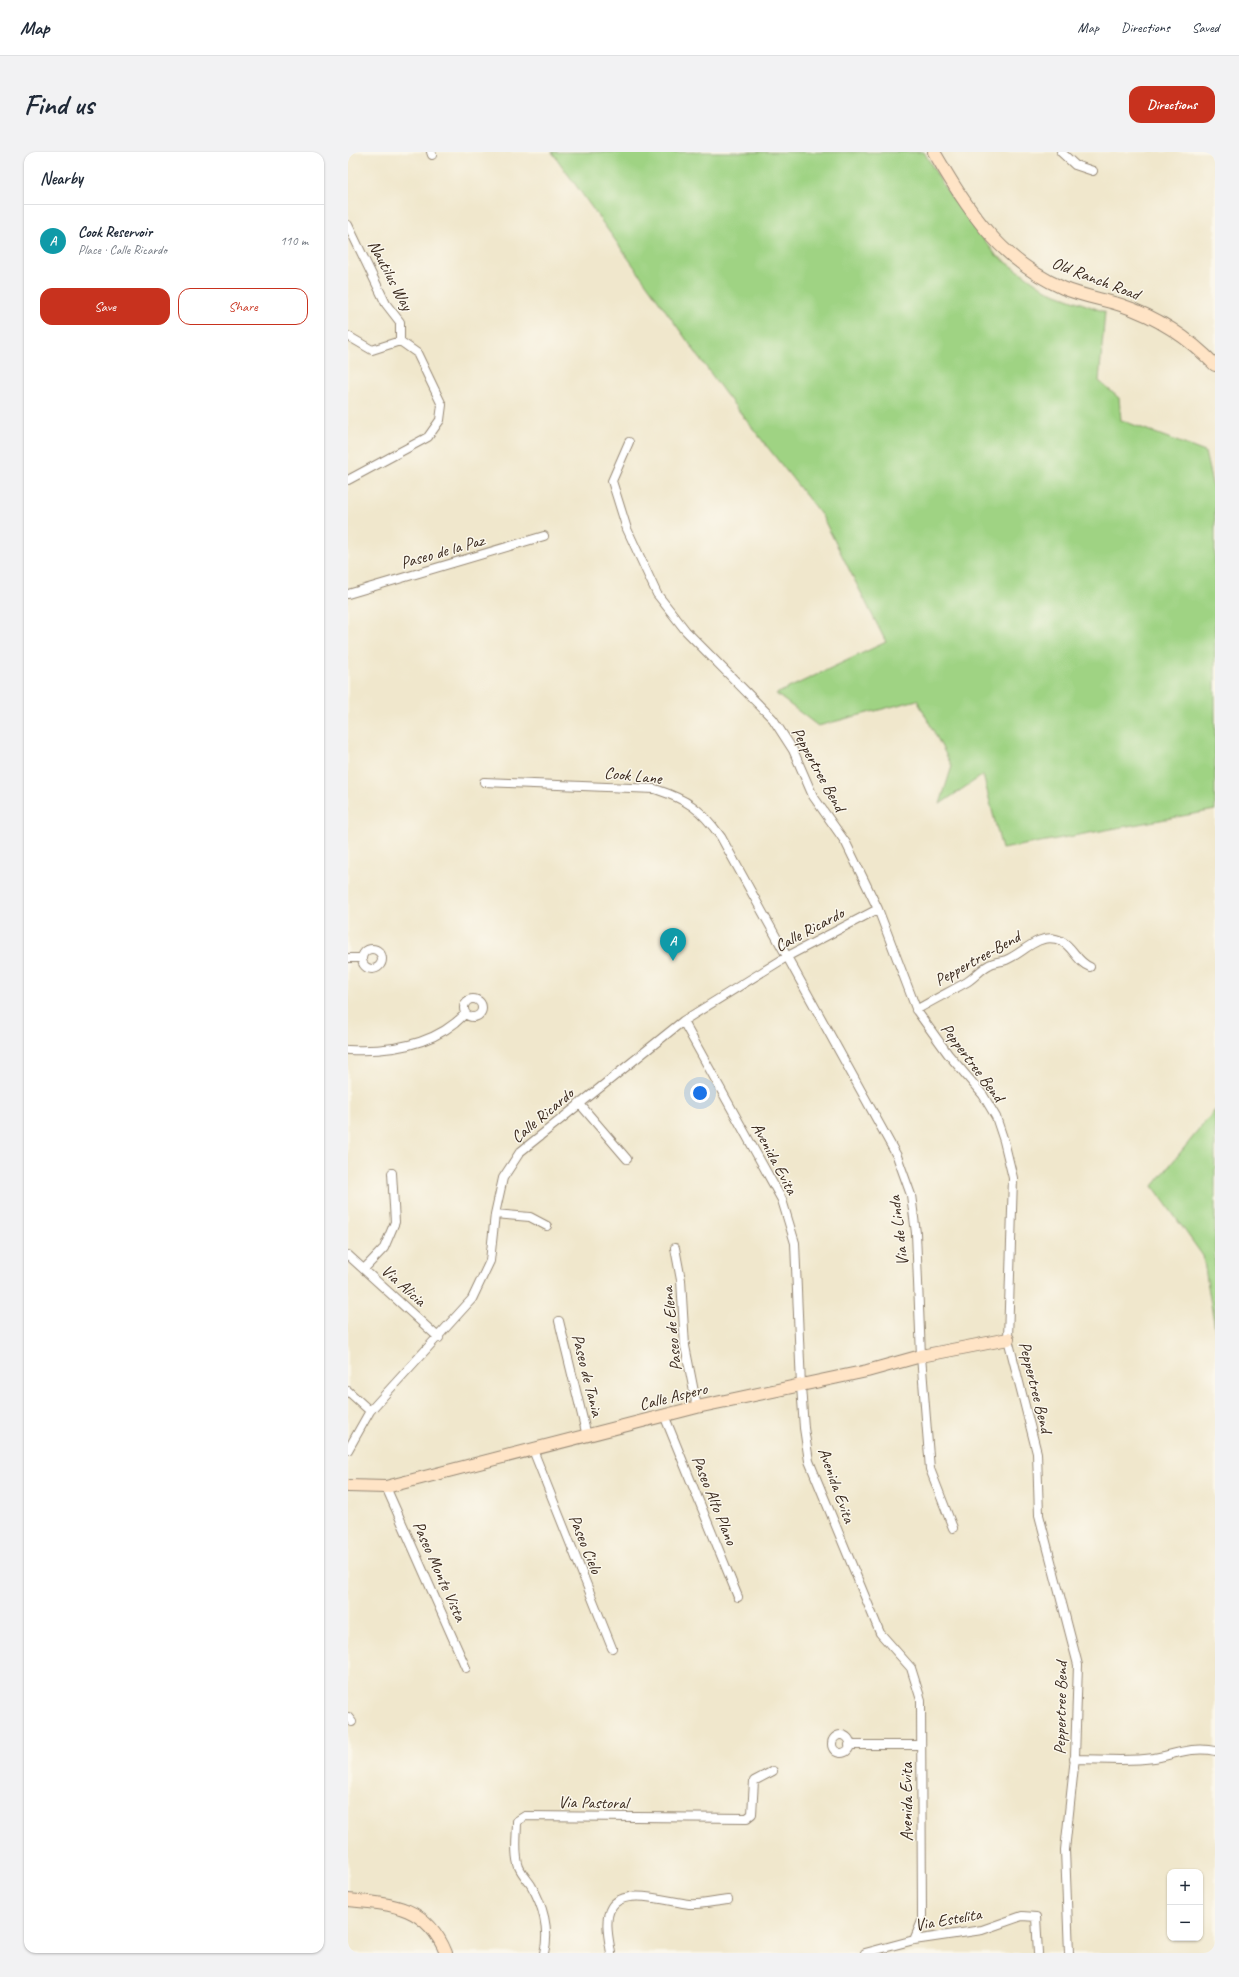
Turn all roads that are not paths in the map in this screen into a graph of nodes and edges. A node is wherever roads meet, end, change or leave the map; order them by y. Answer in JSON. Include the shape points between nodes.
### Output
{"nodes":[{"id":1,"x":934,"y":152,"type":"edge"},
{"id":2,"x":1061,"y":152,"type":"edge"},
{"id":3,"x":1093,"y":171,"type":"dead end"},
{"id":4,"x":349,"y":225,"type":"edge"},
{"id":5,"x":348,"y":336,"type":"edge"},
{"id":6,"x":400,"y":341,"type":"junction"},
{"id":7,"x":1215,"y":365,"type":"edge"},
{"id":8,"x":629,"y":442,"type":"dead end"},
{"id":9,"x":348,"y":480,"type":"edge"},
{"id":10,"x":544,"y":536,"type":"dead end"},
{"id":11,"x":348,"y":594,"type":"edge"},
{"id":12,"x":484,"y":782,"type":"dead end"},
{"id":13,"x":878,"y":909,"type":"junction"},
{"id":14,"x":788,"y":956,"type":"junction"},
{"id":15,"x":348,"y":958,"type":"edge"},
{"id":16,"x":362,"y":958,"type":"dead end"},
{"id":17,"x":1090,"y":967,"type":"dead end"},
{"id":18,"x":916,"y":1010,"type":"junction"},
{"id":19,"x":465,"y":1014,"type":"dead end"},
{"id":20,"x":683,"y":1021,"type":"junction"},
{"id":21,"x":348,"y":1050,"type":"edge"},
{"id":22,"x":579,"y":1103,"type":"junction"},
{"id":23,"x":627,"y":1159,"type":"dead end"},
{"id":24,"x":392,"y":1173,"type":"dead end"},
{"id":25,"x":495,"y":1214,"type":"junction"},
{"id":26,"x":547,"y":1226,"type":"dead end"},
{"id":27,"x":675,"y":1248,"type":"dead end"},
{"id":28,"x":348,"y":1255,"type":"edge"},
{"id":29,"x":364,"y":1269,"type":"junction"},
{"id":30,"x":559,"y":1321,"type":"dead end"},
{"id":31,"x":439,"y":1338,"type":"junction"},
{"id":32,"x":1008,"y":1339,"type":"junction"},
{"id":33,"x":921,"y":1356,"type":"junction"},
{"id":34,"x":801,"y":1386,"type":"junction"},
{"id":35,"x":348,"y":1391,"type":"edge"},
{"id":36,"x":698,"y":1407,"type":"junction"},
{"id":37,"x":370,"y":1411,"type":"junction"},
{"id":38,"x":664,"y":1415,"type":"junction"},
{"id":39,"x":587,"y":1436,"type":"junction"},
{"id":40,"x":348,"y":1450,"type":"edge"},
{"id":41,"x":533,"y":1450,"type":"junction"},
{"id":42,"x":348,"y":1486,"type":"edge"},
{"id":43,"x":386,"y":1487,"type":"junction"},
{"id":44,"x":953,"y":1528,"type":"dead end"},
{"id":45,"x":738,"y":1597,"type":"dead end"},
{"id":46,"x":612,"y":1648,"type":"dead end"},
{"id":47,"x":466,"y":1668,"type":"dead end"},
{"id":48,"x":849,"y":1745,"type":"dead end"},
{"id":49,"x":921,"y":1745,"type":"junction"},
{"id":50,"x":1215,"y":1751,"type":"edge"},
{"id":51,"x":1074,"y":1759,"type":"junction"},
{"id":52,"x":773,"y":1771,"type":"dead end"},
{"id":53,"x":348,"y":1900,"type":"edge"},
{"id":54,"x":728,"y":1900,"type":"dead end"},
{"id":55,"x":914,"y":1940,"type":"junction"},
{"id":56,"x":446,"y":1953,"type":"edge"},
{"id":57,"x":544,"y":1953,"type":"edge"},
{"id":58,"x":611,"y":1953,"type":"edge"},
{"id":59,"x":865,"y":1953,"type":"edge"},
{"id":60,"x":1038,"y":1953,"type":"edge"},
{"id":61,"x":1069,"y":1953,"type":"edge"}],
"edges":[{"from":1,"to":7,"type":"street","name":"Old Ranch Road","via":[[974,216],[1014,257],[1063,288],[1120,305],[1161,322],[1184,337]]},
{"from":2,"to":3,"type":"street","via":[[1075,165]]},
{"from":4,"to":6,"type":"street","name":"Nautilus Way","via":[[386,304],[400,322]]},
{"from":5,"to":6,"type":"street","via":[[372,350]]},
{"from":6,"to":9,"type":"street","via":[[417,354],[442,405],[440,420],[428,436]]},
{"from":8,"to":13,"type":"street","name":"Peppertree Bend","via":[[612,481],[627,529],[657,594],[686,631],[773,719],[793,750],[813,796],[846,843]]},
{"from":10,"to":11,"type":"street","name":"Paseo de la Paz"},
{"from":12,"to":14,"type":"street","name":"Cook Lane","via":[[646,788],[678,796],[699,810],[720,837]]},
{"from":13,"to":14,"type":"street","name":"Calle Ricardo"},
{"from":13,"to":18,"type":"street","name":"Peppertree Bend"},
{"from":14,"to":20,"type":"street","name":"Calle Ricardo"},
{"from":14,"to":33,"type":"street","name":"Via de Linda","via":[[897,1156],[911,1195],[916,1233]]},
{"from":15,"to":16,"type":"street"},
{"from":17,"to":18,"type":"street","name":"Peppertree-Bend","via":[[1064,942],[1048,938],[1036,942],[1006,960],[989,965],[967,982]]},
{"from":18,"to":32,"type":"street","name":"Peppertree Bend","via":[[948,1054],[983,1095],[996,1117],[1004,1141],[1013,1178]]},
{"from":19,"to":21,"type":"street","via":[[454,1025],[424,1040],[391,1049]]},
{"from":20,"to":22,"type":"street","name":"Calle Ricardo"},
{"from":20,"to":34,"type":"street","name":"Avenida Evita","via":[[782,1200],[795,1243]]},
{"from":22,"to":23,"type":"street"},
{"from":22,"to":25,"type":"street","name":"Calle Ricardo","via":[[520,1152],[503,1178]]},
{"from":24,"to":29,"type":"street","via":[[395,1222],[384,1248]]},
{"from":25,"to":26,"type":"street","via":[[530,1217]]},
{"from":25,"to":31,"type":"street","name":"Calle Ricardo","via":[[487,1268],[472,1299]]},
{"from":27,"to":36,"type":"street","name":"Paseo de Elena","via":[[681,1280],[685,1346]]},
{"from":28,"to":29,"type":"street","name":"Via Alicia"},
{"from":29,"to":31,"type":"street","name":"Via Alicia"},
{"from":30,"to":39,"type":"street","name":"Paseo de Tania"},
{"from":31,"to":37,"type":"street","name":"Calle Ricardo"},
{"from":32,"to":33,"type":"street","name":"Calle Aspero"},
{"from":32,"to":51,"type":"street","name":"Peppertree Bend","via":[[1037,1453],[1039,1515],[1078,1665]]},
{"from":33,"to":34,"type":"street","name":"Calle Aspero"},
{"from":33,"to":44,"type":"street","name":"Via de Linda","via":[[930,1469]]},
{"from":34,"to":36,"type":"street","name":"Calle Aspero"},
{"from":34,"to":49,"type":"street","name":"Avenida Evita","via":[[809,1461],[880,1633],[911,1668],[921,1700]]},
{"from":35,"to":37,"type":"street"},
{"from":36,"to":38,"type":"street","name":"Calle Aspero"},
{"from":37,"to":40,"type":"street","name":"Calle Ricardo"},
{"from":38,"to":39,"type":"street","name":"Calle Aspero"},
{"from":38,"to":45,"type":"street","name":"Paseo Alto Plano"},
{"from":39,"to":41,"type":"street","name":"Calle Aspero"},
{"from":41,"to":43,"type":"street","name":"Calle Aspero"},
{"from":41,"to":46,"type":"street","name":"Paseo Cielo"},
{"from":42,"to":43,"type":"street","name":"Calle Aspero"},
{"from":43,"to":47,"type":"street","name":"Paseo Monte Vista"},
{"from":48,"to":49,"type":"street"},
{"from":49,"to":55,"type":"street","name":"Avenida Evita","via":[[922,1921]]},
{"from":50,"to":51,"type":"street","via":[[1204,1748],[1154,1758],[1125,1760]]},
{"from":51,"to":61,"type":"street","name":"Peppertree Bend","via":[[1066,1850]]},
{"from":52,"to":57,"type":"street","name":"Via Pastoral","via":[[754,1781],[752,1814],[748,1818],[525,1816],[517,1821],[517,1860],[536,1894],[543,1915],[547,1937]]},
{"from":53,"to":56,"type":"street","via":[[378,1902],[416,1914],[433,1929]]},
{"from":54,"to":58,"type":"street","via":[[690,1904],[632,1896],[620,1899],[610,1908],[608,1919]]},
{"from":55,"to":59,"type":"street","name":"Via Estelita"},
{"from":55,"to":60,"type":"street","name":"Via Estelita","via":[[982,1930],[1022,1916],[1036,1917]]}]}
